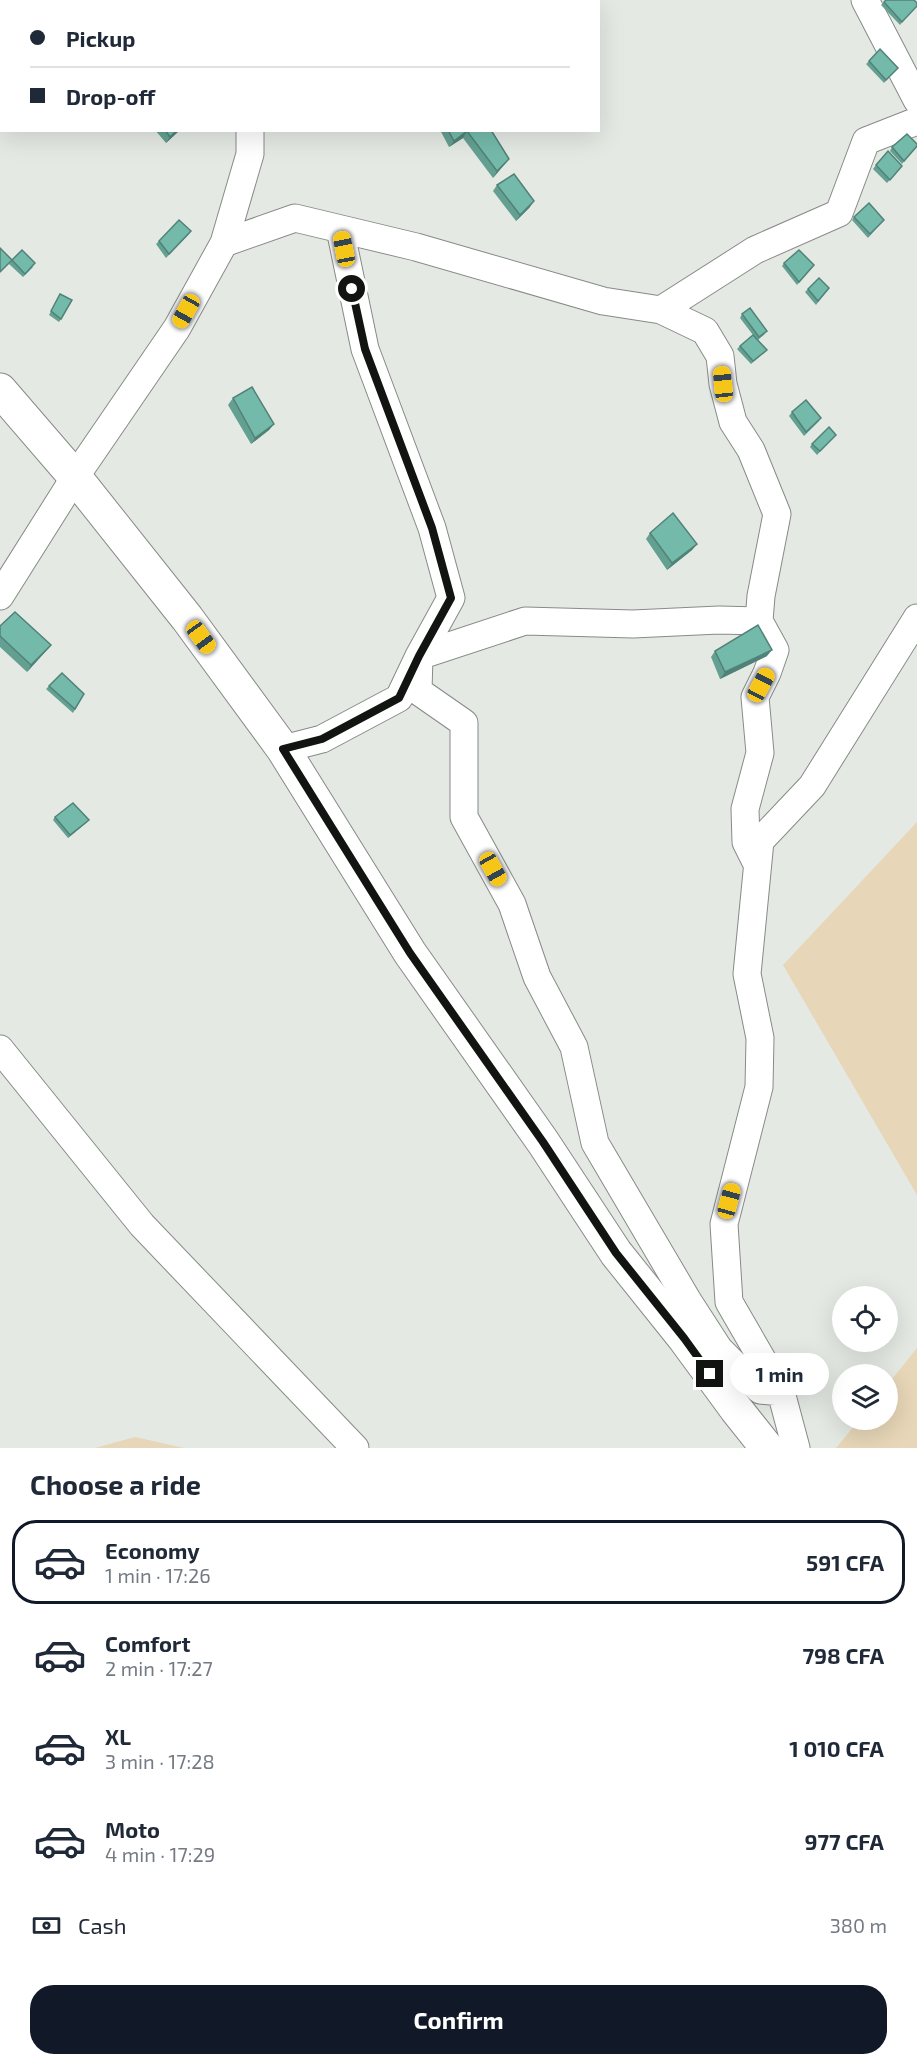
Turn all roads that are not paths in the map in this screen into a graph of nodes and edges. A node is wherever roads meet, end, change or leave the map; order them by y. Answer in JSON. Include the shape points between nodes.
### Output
{"nodes":[{"id":1,"x":866,"y":0,"type":"edge"},
{"id":2,"x":917,"y":100,"type":"edge"},
{"id":3,"x":917,"y":121,"type":"edge"},
{"id":4,"x":250,"y":132,"type":"edge"},
{"id":5,"x":340,"y":229,"type":"junction"},
{"id":6,"x":224,"y":243,"type":"junction"},
{"id":7,"x":661,"y":310,"type":"junction"},
{"id":8,"x":0,"y":390,"type":"edge"},
{"id":9,"x":75,"y":477,"type":"junction"},
{"id":10,"x":0,"y":596,"type":"edge"},
{"id":11,"x":917,"y":618,"type":"edge"},
{"id":12,"x":759,"y":621,"type":"junction"},
{"id":13,"x":419,"y":656,"type":"junction"},
{"id":14,"x":283,"y":749,"type":"junction"},
{"id":15,"x":759,"y":869,"type":"junction"},
{"id":16,"x":0,"y":1049,"type":"edge"},
{"id":17,"x":781,"y":1392,"type":"junction"},
{"id":18,"x":355,"y":1448,"type":"edge"},
{"id":19,"x":767,"y":1448,"type":"edge"},
{"id":20,"x":796,"y":1448,"type":"edge"}],
"edges":[{"from":1,"to":2,"type":"street"},
{"from":3,"to":7,"type":"street","via":[[866,141],[839,213],[754,250]]},
{"from":4,"to":6,"type":"street","via":[[250,154]]},
{"from":5,"to":6,"type":"street","via":[[295,218]]},
{"from":5,"to":7,"type":"street","via":[[603,301]]},
{"from":5,"to":13,"type":"street","via":[[365,349],[432,528],[451,598]]},
{"from":6,"to":9,"type":"street","via":[[177,328]]},
{"from":7,"to":12,"type":"street","via":[[705,331],[720,356],[733,422],[751,450],[777,514]]},
{"from":8,"to":9,"type":"main road"},
{"from":9,"to":10,"type":"street"},
{"from":9,"to":14,"type":"main road","via":[[187,618]]},
{"from":11,"to":15,"type":"street","via":[[812,786],[760,842]]},
{"from":12,"to":13,"type":"street","via":[[525,621]]},
{"from":12,"to":15,"type":"street","via":[[775,650],[754,696],[760,753],[745,809],[746,842]]},
{"from":13,"to":14,"type":"street","via":[[399,698],[322,739]]},
{"from":13,"to":17,"type":"street","via":[[418,691],[464,723],[464,817],[512,904],[537,977],[574,1047],[595,1143],[719,1349],[760,1390]]},
{"from":14,"to":19,"type":"main road","via":[[410,953],[616,1253]]},
{"from":15,"to":17,"type":"street","via":[[747,974],[760,1038],[759,1087],[724,1224],[729,1302]]},
{"from":16,"to":18,"type":"street","via":[[142,1226]]},
{"from":17,"to":20,"type":"street"}]}
